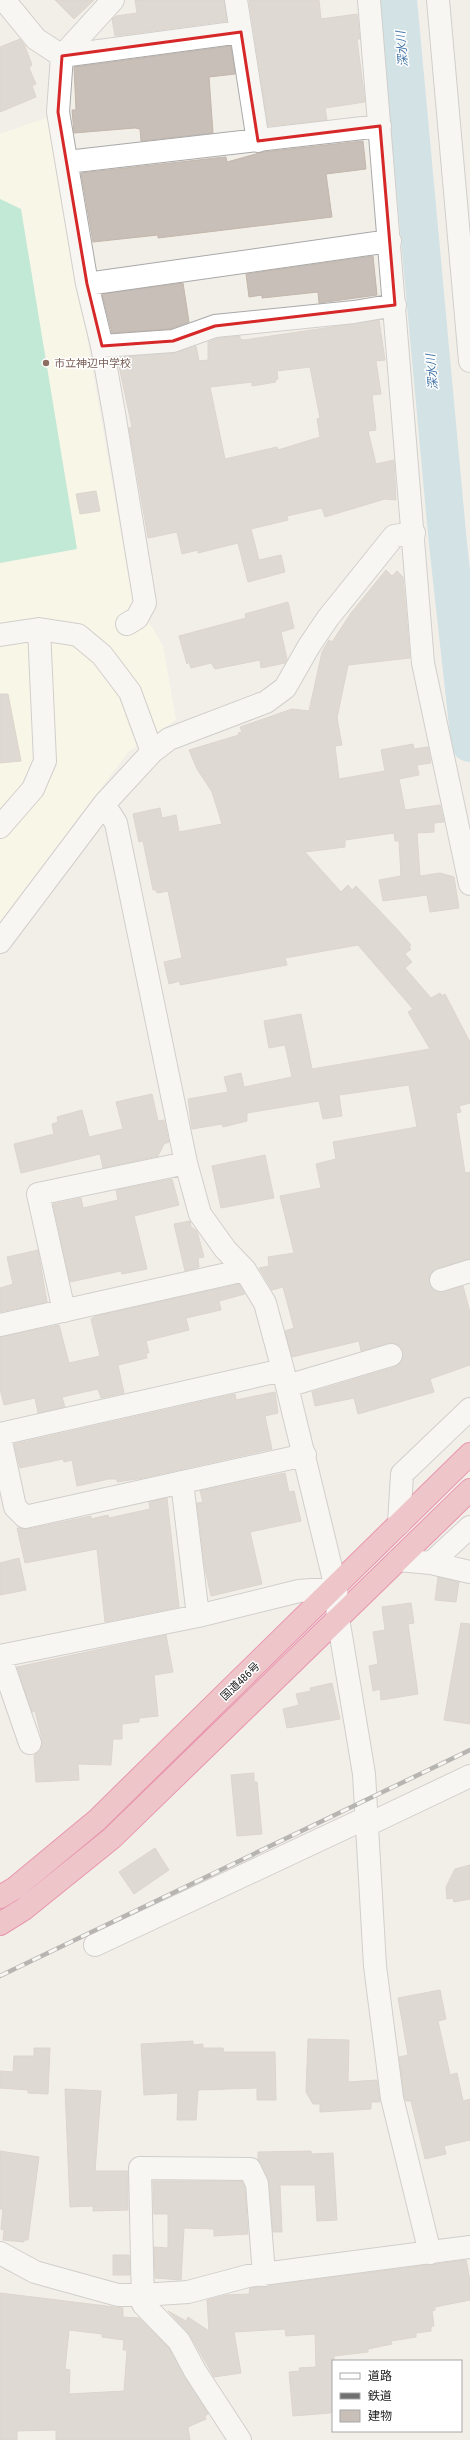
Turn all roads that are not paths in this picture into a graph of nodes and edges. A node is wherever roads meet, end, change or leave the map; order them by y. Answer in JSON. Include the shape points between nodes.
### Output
{"nodes":[{"id":1,"x":4,"y":0,"type":"edge"},
{"id":2,"x":113,"y":0,"type":"edge"},
{"id":3,"x":236,"y":0,"type":"edge"},
{"id":4,"x":369,"y":0,"type":"edge"},
{"id":5,"x":438,"y":0,"type":"edge"},
{"id":6,"x":241,"y":32,"type":"junction"},
{"id":7,"x":62,"y":56,"type":"junction"},
{"id":8,"x":380,"y":126,"type":"junction"},
{"id":9,"x":258,"y":140,"type":"junction"},
{"id":10,"x":67,"y":162,"type":"junction"},
{"id":11,"x":390,"y":241,"type":"junction"},
{"id":12,"x":87,"y":284,"type":"junction"},
{"id":13,"x":395,"y":305,"type":"junction"},
{"id":14,"x":468,"y":327,"type":"edge"},
{"id":15,"x":102,"y":346,"type":"junction"},
{"id":16,"x":470,"y":361,"type":"edge"},
{"id":17,"x":414,"y":534,"type":"junction"},
{"id":18,"x":127,"y":624,"type":"dead end"},
{"id":19,"x":39,"y":629,"type":"junction"},
{"id":20,"x":0,"y":635,"type":"edge"},
{"id":21,"x":152,"y":752,"type":"junction"},
{"id":22,"x":104,"y":804,"type":"junction"},
{"id":23,"x":0,"y":828,"type":"edge"},
{"id":24,"x":470,"y":884,"type":"edge"},
{"id":25,"x":0,"y":942,"type":"edge"},
{"id":26,"x":186,"y":1163,"type":"junction"},
{"id":27,"x":245,"y":1270,"type":"junction"},
{"id":28,"x":470,"y":1272,"type":"edge"},
{"id":29,"x":441,"y":1280,"type":"dead end"},
{"id":30,"x":64,"y":1311,"type":"junction"},
{"id":31,"x":0,"y":1325,"type":"edge"},
{"id":32,"x":391,"y":1355,"type":"dead end"},
{"id":33,"x":285,"y":1378,"type":"junction"},
{"id":34,"x":470,"y":1409,"type":"edge"},
{"id":35,"x":0,"y":1435,"type":"edge"},
{"id":36,"x":470,"y":1454,"type":"edge"},
{"id":37,"x":305,"y":1455,"type":"junction"},
{"id":38,"x":182,"y":1482,"type":"junction"},
{"id":39,"x":470,"y":1490,"type":"edge"},
{"id":40,"x":399,"y":1524,"type":"junction"},
{"id":41,"x":470,"y":1526,"type":"edge"},
{"id":42,"x":398,"y":1560,"type":"junction"},
{"id":43,"x":431,"y":1563,"type":"junction"},
{"id":44,"x":470,"y":1572,"type":"edge"},
{"id":45,"x":336,"y":1588,"type":"junction"},
{"id":46,"x":198,"y":1616,"type":"junction"},
{"id":47,"x":338,"y":1618,"type":"junction"},
{"id":48,"x":0,"y":1656,"type":"edge"},
{"id":49,"x":30,"y":1743,"type":"dead end"},
{"id":50,"x":470,"y":1776,"type":"edge"},
{"id":51,"x":367,"y":1822,"type":"junction"},
{"id":52,"x":0,"y":1897,"type":"edge"},
{"id":53,"x":0,"y":1924,"type":"edge"},
{"id":54,"x":95,"y":1945,"type":"dead end"},
{"id":55,"x":470,"y":2247,"type":"edge"},
{"id":56,"x":0,"y":2253,"type":"edge"},
{"id":57,"x":430,"y":2253,"type":"junction"},
{"id":58,"x":264,"y":2275,"type":"junction"},
{"id":59,"x":142,"y":2295,"type":"junction"},
{"id":60,"x":240,"y":2440,"type":"edge"}],
"edges":[{"from":1,"to":7,"type":"street","via":[[36,39]]},
{"from":2,"to":7,"type":"street"},
{"from":3,"to":6,"type":"street"},
{"from":4,"to":8,"type":"street"},
{"from":5,"to":14,"type":"street"},
{"from":6,"to":7,"type":"street"},
{"from":6,"to":9,"type":"street"},
{"from":7,"to":10,"type":"street","via":[[58,112]]},
{"from":8,"to":9,"type":"street"},
{"from":8,"to":11,"type":"street"},
{"from":9,"to":10,"type":"street"},
{"from":10,"to":12,"type":"street"},
{"from":11,"to":12,"type":"street"},
{"from":11,"to":13,"type":"street"},
{"from":12,"to":15,"type":"street"},
{"from":13,"to":15,"type":"street","via":[[354,312],[215,326],[173,341]]},
{"from":13,"to":17,"type":"street"},
{"from":14,"to":16,"type":"street"},
{"from":15,"to":18,"type":"street","via":[[145,603],[138,618]]},
{"from":17,"to":21,"type":"street","via":[[394,536],[328,618],[285,688],[266,702],[169,739]]},
{"from":17,"to":24,"type":"street","via":[[424,663]]},
{"from":19,"to":20,"type":"street"},
{"from":19,"to":21,"type":"street","via":[[78,635],[102,655],[130,692]]},
{"from":19,"to":23,"type":"street","via":[[45,761],[33,789]]},
{"from":21,"to":22,"type":"street"},
{"from":22,"to":25,"type":"street"},
{"from":22,"to":26,"type":"street","via":[[116,823]]},
{"from":26,"to":27,"type":"street","via":[[200,1214],[224,1249]]},
{"from":26,"to":30,"type":"street","via":[[38,1194]]},
{"from":27,"to":30,"type":"street"},
{"from":27,"to":33,"type":"street","via":[[264,1303]]},
{"from":28,"to":29,"type":"street"},
{"from":30,"to":31,"type":"street"},
{"from":32,"to":33,"type":"street"},
{"from":33,"to":35,"type":"street"},
{"from":33,"to":37,"type":"street"},
{"from":34,"to":40,"type":"street","via":[[402,1474]]},
{"from":35,"to":38,"type":"street","via":[[15,1507],[25,1517]]},
{"from":36,"to":40,"type":"highway","name":"国道486号"},
{"from":37,"to":38,"type":"street"},
{"from":37,"to":45,"type":"street"},
{"from":38,"to":46,"type":"street"},
{"from":39,"to":42,"type":"highway"},
{"from":40,"to":45,"type":"highway","name":"国道486号"},
{"from":41,"to":43,"type":"street"},
{"from":42,"to":43,"type":"street"},
{"from":42,"to":47,"type":"highway"},
{"from":43,"to":44,"type":"street"},
{"from":45,"to":46,"type":"street","via":[[299,1591]]},
{"from":45,"to":47,"type":"street"},
{"from":45,"to":52,"type":"highway","name":"国道486号","via":[[97,1820],[15,1888]]},
{"from":46,"to":48,"type":"street"},
{"from":47,"to":51,"type":"street","via":[[364,1774]]},
{"from":47,"to":53,"type":"highway","via":[[112,1838],[24,1909]]},
{"from":48,"to":49,"type":"street"},
{"from":50,"to":51,"type":"street"},
{"from":51,"to":54,"type":"street"},
{"from":51,"to":57,"type":"street","via":[[375,1966],[392,2098]]},
{"from":55,"to":57,"type":"street"},
{"from":56,"to":59,"type":"street","via":[[34,2272],[118,2295]]},
{"from":57,"to":58,"type":"street"},
{"from":58,"to":59,"type":"street","via":[[248,2276],[188,2292]]},
{"from":58,"to":59,"type":"street","via":[[257,2184],[250,2169],[140,2168]]},
{"from":59,"to":60,"type":"street","via":[[147,2310],[179,2341],[195,2371]]}]}
